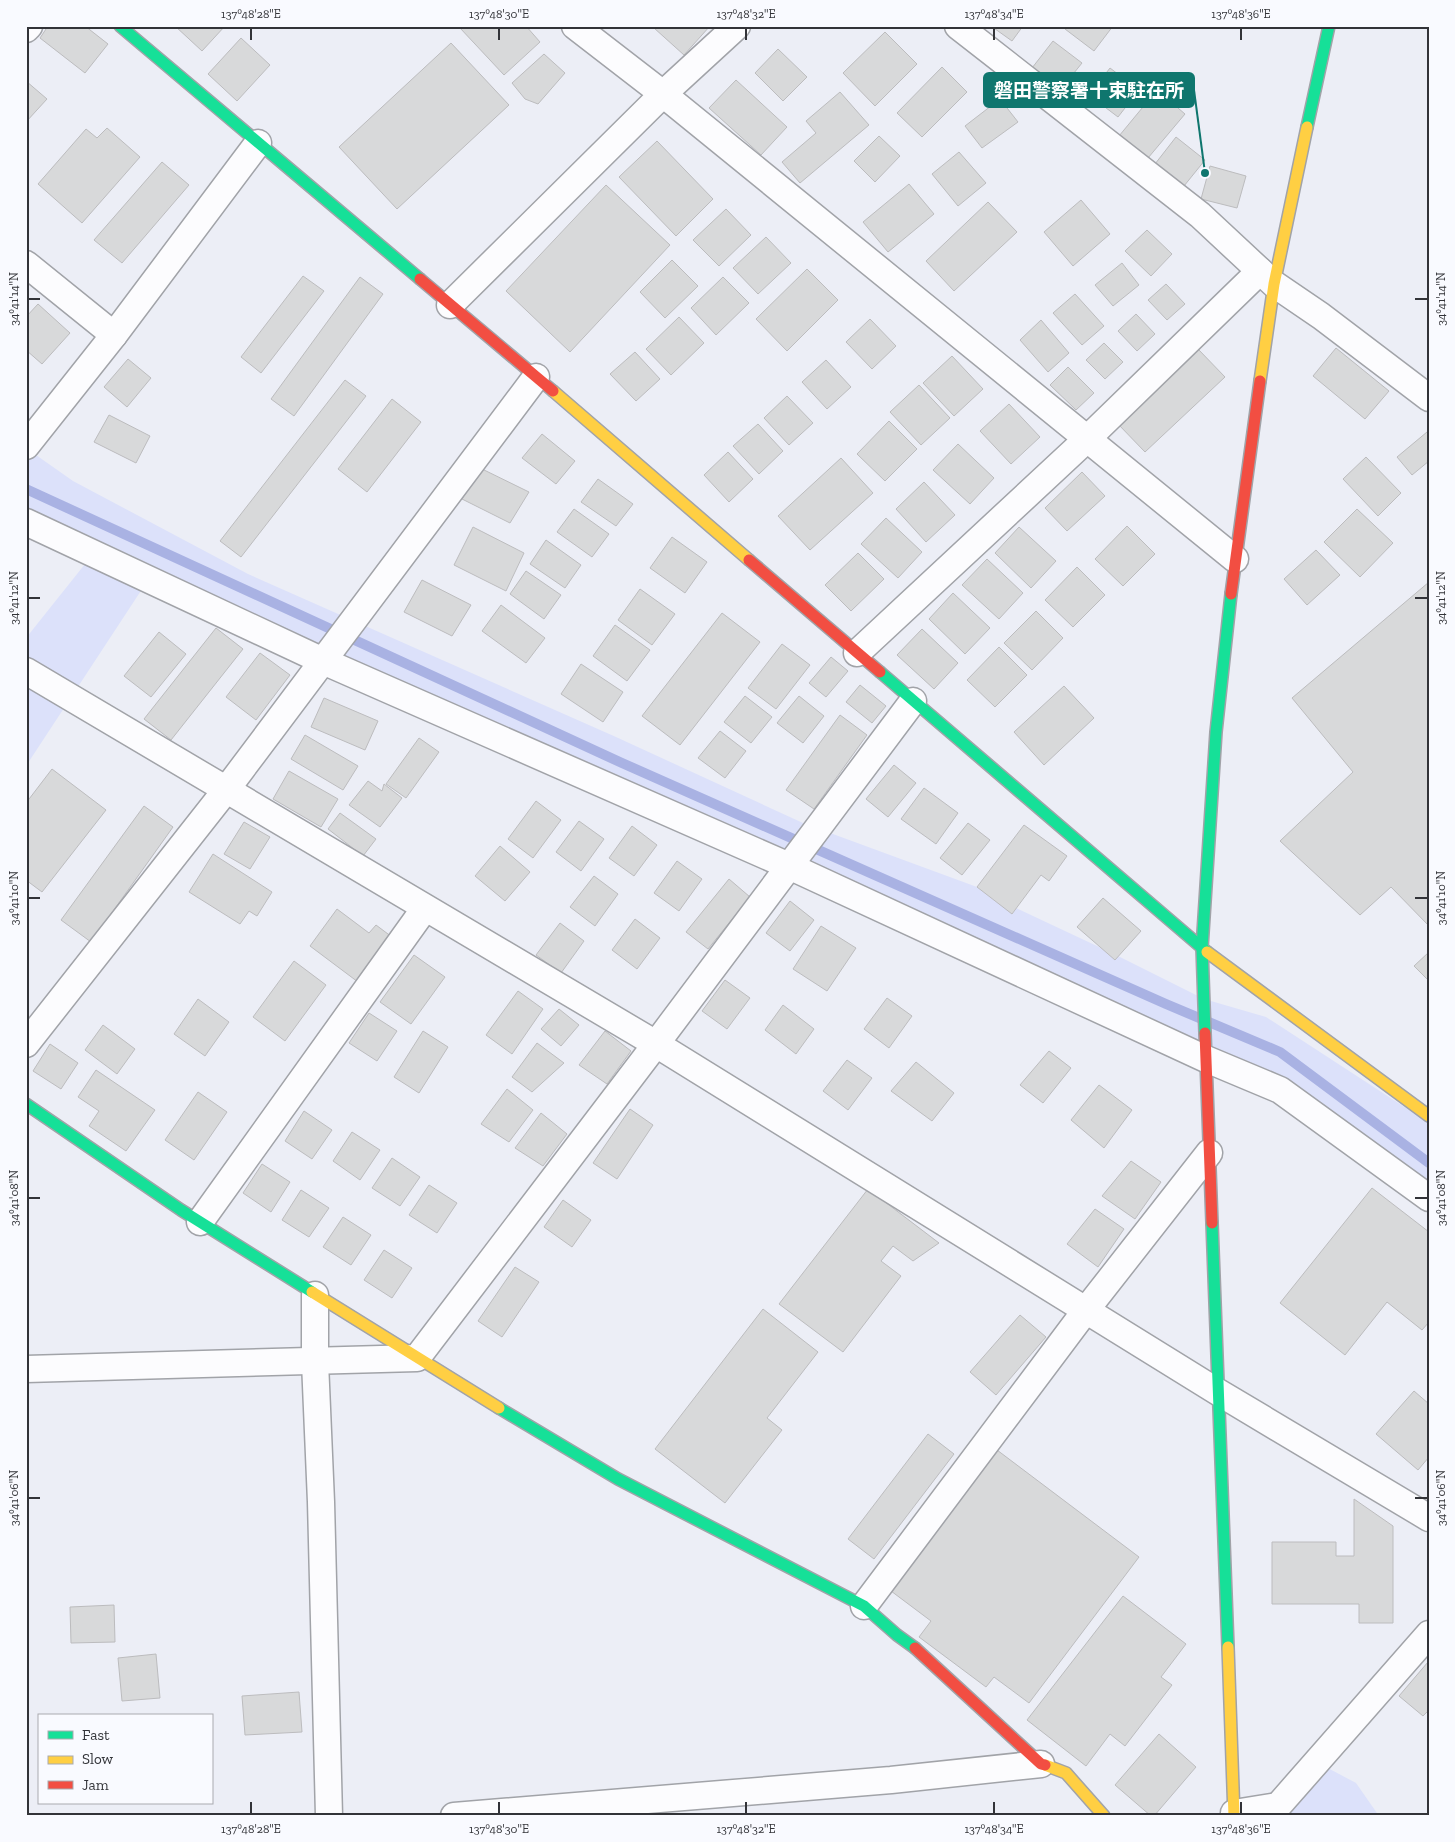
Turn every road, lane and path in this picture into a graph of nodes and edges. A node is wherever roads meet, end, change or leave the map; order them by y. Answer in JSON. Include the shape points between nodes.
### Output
{"nodes":[{"id":1,"x":120,"y":26,"type":"edge"},
{"id":2,"x":575,"y":26,"type":"edge"},
{"id":3,"x":737,"y":26,"type":"edge"},
{"id":4,"x":958,"y":26,"type":"edge"},
{"id":5,"x":1329,"y":26,"type":"edge"},
{"id":6,"x":663,"y":94,"type":"junction"},
{"id":7,"x":258,"y":143,"type":"junction"},
{"id":8,"x":26,"y":264,"type":"edge"},
{"id":9,"x":1267,"y":277,"type":"junction"},
{"id":10,"x":450,"y":305,"type":"junction"},
{"id":11,"x":114,"y":335,"type":"junction"},
{"id":12,"x":536,"y":378,"type":"junction"},
{"id":13,"x":1429,"y":398,"type":"edge"},
{"id":14,"x":1087,"y":439,"type":"junction"},
{"id":15,"x":26,"y":446,"type":"edge"},
{"id":16,"x":26,"y":522,"type":"edge"},
{"id":17,"x":1235,"y":559,"type":"junction"},
{"id":18,"x":857,"y":653,"type":"junction"},
{"id":19,"x":323,"y":661,"type":"junction"},
{"id":20,"x":26,"y":671,"type":"edge"},
{"id":21,"x":913,"y":701,"type":"junction"},
{"id":22,"x":226,"y":790,"type":"junction"},
{"id":23,"x":789,"y":866,"type":"junction"},
{"id":24,"x":425,"y":908,"type":"junction"},
{"id":25,"x":1202,"y":948,"type":"junction"},
{"id":26,"x":26,"y":1044,"type":"edge"},
{"id":27,"x":656,"y":1044,"type":"junction"},
{"id":28,"x":1206,"y":1059,"type":"junction"},
{"id":29,"x":26,"y":1104,"type":"edge"},
{"id":30,"x":1429,"y":1116,"type":"edge"},
{"id":31,"x":1209,"y":1153,"type":"junction"},
{"id":32,"x":1429,"y":1198,"type":"edge"},
{"id":33,"x":200,"y":1222,"type":"junction"},
{"id":34,"x":315,"y":1295,"type":"junction"},
{"id":35,"x":1086,"y":1310,"type":"junction"},
{"id":36,"x":418,"y":1358,"type":"junction"},
{"id":37,"x":315,"y":1362,"type":"junction"},
{"id":38,"x":26,"y":1369,"type":"edge"},
{"id":39,"x":1218,"y":1392,"type":"junction"},
{"id":40,"x":1429,"y":1518,"type":"edge"},
{"id":41,"x":864,"y":1606,"type":"junction"},
{"id":42,"x":1429,"y":1634,"type":"edge"},
{"id":43,"x":1041,"y":1764,"type":"junction"},
{"id":44,"x":624,"y":1809,"type":"edge"},
{"id":45,"x":1234,"y":1814,"type":"edge"},
{"id":46,"x":328,"y":1816,"type":"edge"},
{"id":47,"x":454,"y":1816,"type":"edge"},
{"id":48,"x":1104,"y":1816,"type":"edge"}],
"edges":[{"from":1,"to":7,"type":"street"},
{"from":2,"to":6,"type":"street"},
{"from":3,"to":6,"type":"street"},
{"from":4,"to":9,"type":"street","via":[[1200,215]]},
{"from":5,"to":9,"type":"street"},
{"from":6,"to":10,"type":"street"},
{"from":6,"to":14,"type":"street"},
{"from":7,"to":10,"type":"street"},
{"from":7,"to":11,"type":"street"},
{"from":8,"to":11,"type":"street"},
{"from":9,"to":13,"type":"street"},
{"from":9,"to":14,"type":"street"},
{"from":9,"to":17,"type":"street"},
{"from":10,"to":12,"type":"street"},
{"from":11,"to":15,"type":"street"},
{"from":12,"to":18,"type":"street"},
{"from":12,"to":19,"type":"street"},
{"from":14,"to":17,"type":"street"},
{"from":14,"to":18,"type":"street"},
{"from":16,"to":19,"type":"street"},
{"from":17,"to":25,"type":"street","via":[[1216,732]]},
{"from":18,"to":21,"type":"street"},
{"from":19,"to":22,"type":"street"},
{"from":19,"to":23,"type":"street"},
{"from":20,"to":22,"type":"street"},
{"from":21,"to":23,"type":"street"},
{"from":21,"to":25,"type":"street"},
{"from":22,"to":24,"type":"street"},
{"from":22,"to":26,"type":"street"},
{"from":23,"to":27,"type":"street"},
{"from":23,"to":28,"type":"street"},
{"from":24,"to":27,"type":"street"},
{"from":24,"to":33,"type":"street"},
{"from":25,"to":28,"type":"street"},
{"from":25,"to":30,"type":"street"},
{"from":27,"to":35,"type":"street"},
{"from":27,"to":36,"type":"street"},
{"from":28,"to":31,"type":"street"},
{"from":28,"to":32,"type":"street","via":[[1280,1090]]},
{"from":29,"to":33,"type":"street"},
{"from":31,"to":35,"type":"street"},
{"from":31,"to":39,"type":"street"},
{"from":33,"to":34,"type":"street"},
{"from":34,"to":36,"type":"street"},
{"from":34,"to":37,"type":"street"},
{"from":35,"to":39,"type":"street"},
{"from":35,"to":41,"type":"street"},
{"from":36,"to":37,"type":"street"},
{"from":36,"to":41,"type":"street","via":[[618,1479]]},
{"from":37,"to":38,"type":"street"},
{"from":37,"to":46,"type":"street"},
{"from":39,"to":40,"type":"street"},
{"from":39,"to":45,"type":"street"},
{"from":41,"to":43,"type":"street","via":[[922,1654]]},
{"from":42,"to":45,"type":"street","via":[[1278,1806]]},
{"from":43,"to":44,"type":"street"},
{"from":43,"to":48,"type":"street","via":[[1066,1773]]},
{"from":44,"to":47,"type":"street"}]}
